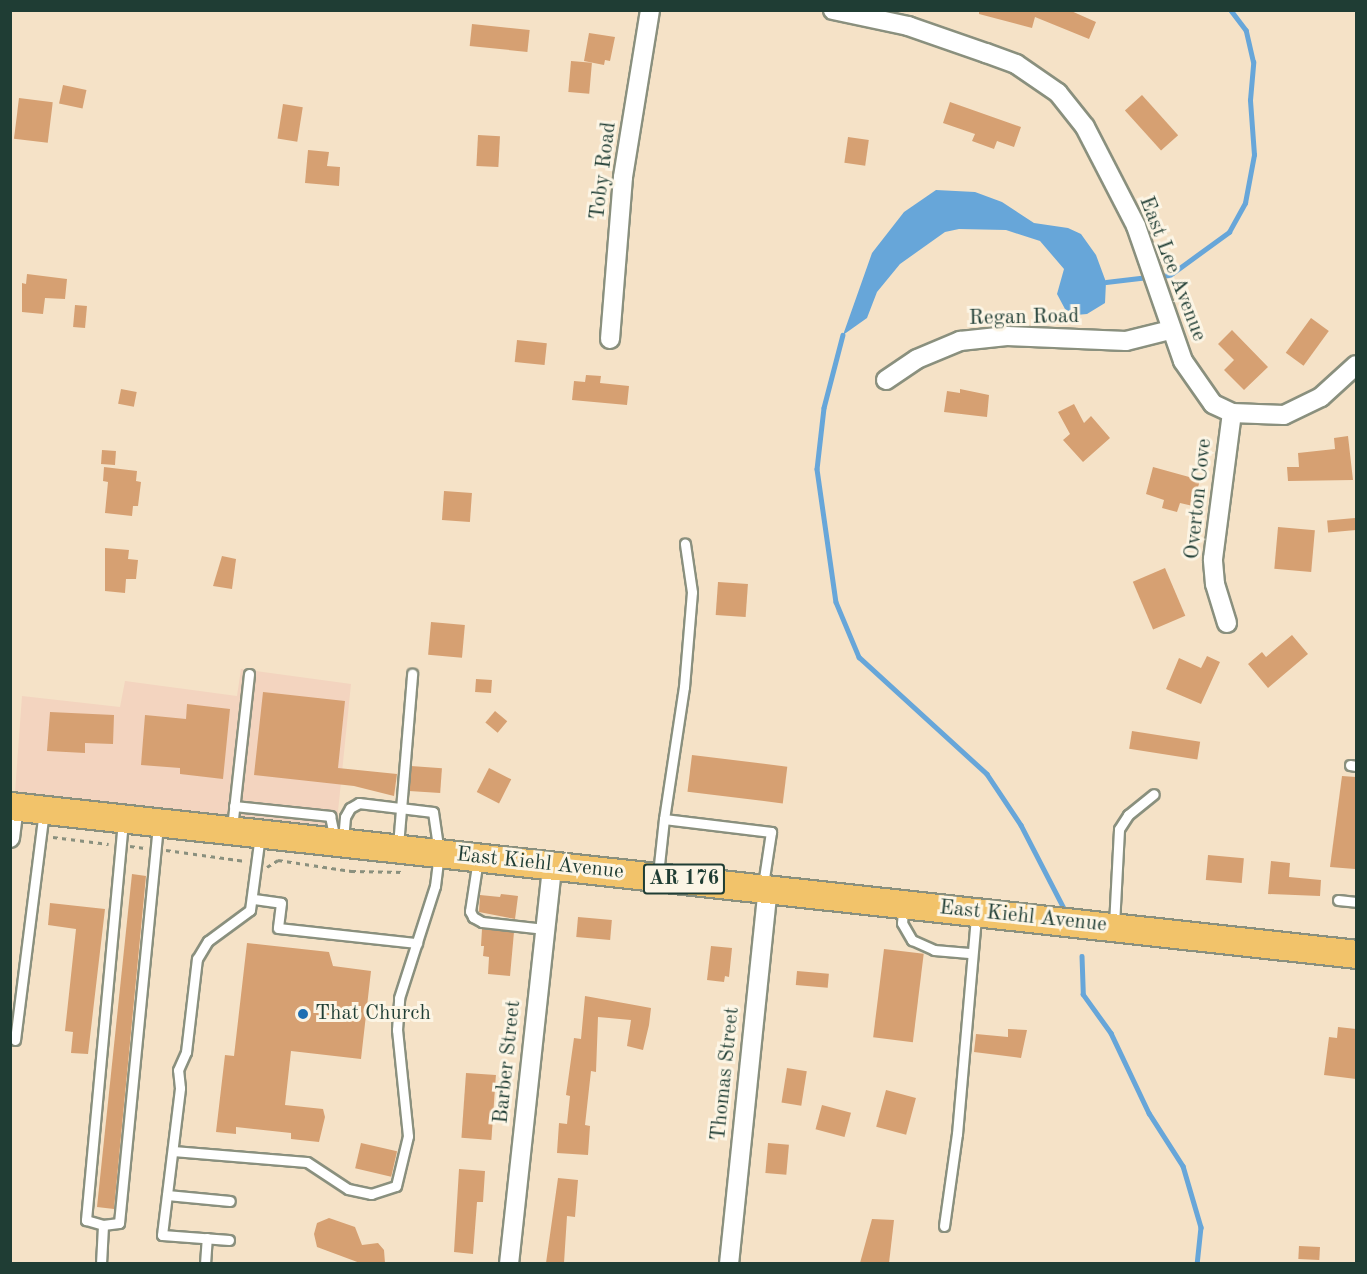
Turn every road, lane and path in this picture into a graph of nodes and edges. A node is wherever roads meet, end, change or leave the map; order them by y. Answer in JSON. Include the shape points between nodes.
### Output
{"nodes":[{"id":1,"x":650,"y":10,"type":"edge"},
{"id":2,"x":833,"y":10,"type":"edge"},
{"id":3,"x":1170,"y":330,"type":"junction"},
{"id":4,"x":610,"y":339,"type":"dead end"},
{"id":5,"x":1356,"y":365,"type":"edge"},
{"id":6,"x":886,"y":380,"type":"dead end"},
{"id":7,"x":1232,"y":413,"type":"junction"},
{"id":8,"x":685,"y":544,"type":"dead end"},
{"id":9,"x":1227,"y":623,"type":"dead end"},
{"id":10,"x":249,"y":674,"type":"dead end"},
{"id":11,"x":412,"y":674,"type":"dead end"},
{"id":12,"x":1154,"y":794,"type":"dead end"},
{"id":13,"x":12,"y":806,"type":"edge"},
{"id":14,"x":400,"y":807,"type":"junction"},
{"id":15,"x":123,"y":818,"type":"junction"},
{"id":16,"x":233,"y":818,"type":"junction"},
{"id":17,"x":664,"y":819,"type":"junction"},
{"id":18,"x":42,"y":822,"type":"junction"},
{"id":19,"x":158,"y":822,"type":"junction"},
{"id":20,"x":260,"y":833,"type":"junction"},
{"id":21,"x":10,"y":838,"type":"edge"},
{"id":22,"x":339,"y":842,"type":"junction"},
{"id":23,"x":120,"y":846,"type":"junction"},
{"id":24,"x":398,"y":848,"type":"junction"},
{"id":25,"x":156,"y":849,"type":"junction"},
{"id":26,"x":478,"y":857,"type":"junction"},
{"id":27,"x":438,"y":863,"type":"junction"},
{"id":28,"x":552,"y":865,"type":"junction"},
{"id":29,"x":258,"y":874,"type":"junction"},
{"id":30,"x":658,"y":876,"type":"junction"},
{"id":31,"x":765,"y":888,"type":"junction"},
{"id":32,"x":254,"y":898,"type":"junction"},
{"id":33,"x":1338,"y":900,"type":"dead end"},
{"id":34,"x":1356,"y":902,"type":"edge"},
{"id":35,"x":904,"y":904,"type":"junction"},
{"id":36,"x":976,"y":912,"type":"junction"},
{"id":37,"x":1114,"y":928,"type":"junction"},
{"id":38,"x":545,"y":929,"type":"junction"},
{"id":39,"x":417,"y":943,"type":"junction"},
{"id":40,"x":972,"y":953,"type":"junction"},
{"id":41,"x":1356,"y":954,"type":"edge"},
{"id":42,"x":15,"y":1040,"type":"dead end"},
{"id":43,"x":172,"y":1151,"type":"junction"},
{"id":44,"x":167,"y":1195,"type":"junction"},
{"id":45,"x":230,"y":1201,"type":"dead end"},
{"id":46,"x":104,"y":1225,"type":"junction"},
{"id":47,"x":944,"y":1226,"type":"dead end"},
{"id":48,"x":207,"y":1238,"type":"junction"},
{"id":49,"x":229,"y":1240,"type":"dead end"},
{"id":50,"x":100,"y":1263,"type":"edge"},
{"id":51,"x":205,"y":1263,"type":"edge"},
{"id":52,"x":509,"y":1263,"type":"edge"},
{"id":53,"x":729,"y":1263,"type":"edge"}],
"edges":[{"from":1,"to":4,"type":"street","name":"Toby Road","via":[[623,177]]},
{"from":2,"to":3,"type":"street","name":"East Lee Avenue","via":[[938,36],[1016,64],[1044,81],[1084,127],[1136,226]]},
{"from":3,"to":6,"type":"street","name":"Regan Road","via":[[1126,341],[1007,336],[960,341],[917,359]]},
{"from":3,"to":7,"type":"street","name":"East Lee Avenue","via":[[1203,393]]},
{"from":5,"to":7,"type":"street","via":[[1321,397],[1284,415]]},
{"from":7,"to":9,"type":"street","name":"Overton Cove","via":[[1213,559],[1215,584]]},
{"from":8,"to":17,"type":"lane","via":[[692,592],[684,687]]},
{"from":10,"to":16,"type":"lane"},
{"from":11,"to":14,"type":"lane"},
{"from":12,"to":37,"type":"lane","via":[[1128,814],[1119,829]]},
{"from":13,"to":18,"type":"main road","name":"East Kiehl Avenue","number":"AR 176"},
{"from":13,"to":21,"type":"street"},
{"from":14,"to":22,"type":"lane","via":[[359,803],[350,808]]},
{"from":14,"to":24,"type":"lane"},
{"from":14,"to":27,"type":"lane","via":[[433,812]]},
{"from":15,"to":18,"type":"main road","name":"East Kiehl Avenue","number":"AR 176"},
{"from":15,"to":19,"type":"main road","name":"East Kiehl Avenue","number":"AR 176"},
{"from":15,"to":23,"type":"lane"},
{"from":16,"to":19,"type":"main road","name":"East Kiehl Avenue","number":"AR 176"},
{"from":16,"to":20,"type":"main road","name":"East Kiehl Avenue","number":"AR 176"},
{"from":16,"to":22,"type":"lane","via":[[330,816]]},
{"from":17,"to":30,"type":"lane"},
{"from":17,"to":31,"type":"lane","via":[[771,832]]},
{"from":18,"to":23,"type":"path"},
{"from":18,"to":42,"type":"lane"},
{"from":19,"to":25,"type":"lane"},
{"from":20,"to":22,"type":"main road","name":"East Kiehl Avenue","number":"AR 176"},
{"from":20,"to":29,"type":"lane"},
{"from":22,"to":24,"type":"main road","name":"East Kiehl Avenue","number":"AR 176"},
{"from":23,"to":25,"type":"path"},
{"from":23,"to":46,"type":"lane","via":[[86,1220]]},
{"from":24,"to":27,"type":"main road","name":"East Kiehl Avenue","number":"AR 176"},
{"from":25,"to":29,"type":"path","via":[[240,858],[245,860],[246,873]]},
{"from":25,"to":46,"type":"lane","via":[[119,1223]]},
{"from":26,"to":27,"type":"main road","name":"East Kiehl Avenue","number":"AR 176"},
{"from":26,"to":28,"type":"main road","name":"East Kiehl Avenue","number":"AR 176"},
{"from":26,"to":38,"type":"lane","via":[[471,902],[473,917],[482,922]]},
{"from":27,"to":29,"type":"path","via":[[351,871],[278,860]]},
{"from":27,"to":39,"type":"lane","via":[[430,908]]},
{"from":28,"to":30,"type":"main road","name":"East Kiehl Avenue","number":"AR 176"},
{"from":28,"to":38,"type":"street","name":"Barber Street"},
{"from":29,"to":32,"type":"lane"},
{"from":30,"to":31,"type":"main road","name":"East Kiehl Avenue","number":"AR 176"},
{"from":31,"to":35,"type":"main road","name":"East Kiehl Avenue","number":"AR 176"},
{"from":31,"to":53,"type":"street","name":"Thomas Street"},
{"from":32,"to":39,"type":"lane","via":[[281,903],[278,928]]},
{"from":32,"to":43,"type":"lane","via":[[250,910],[208,941],[197,959],[186,1052],[178,1070],[180,1088]]},
{"from":33,"to":34,"type":"lane"},
{"from":35,"to":36,"type":"main road","name":"East Kiehl Avenue","number":"AR 176"},
{"from":35,"to":40,"type":"lane","via":[[902,923],[912,940],[934,950]]},
{"from":36,"to":37,"type":"main road","name":"East Kiehl Avenue","number":"AR 176"},
{"from":36,"to":40,"type":"lane"},
{"from":37,"to":41,"type":"main road","name":"East Kiehl Avenue","number":"AR 176"},
{"from":38,"to":52,"type":"street","name":"Barber Street"},
{"from":39,"to":43,"type":"lane","via":[[399,998],[398,1030],[408,1136],[396,1186],[371,1194],[348,1189],[307,1162]]},
{"from":40,"to":47,"type":"lane","via":[[958,1124]]},
{"from":43,"to":44,"type":"lane"},
{"from":44,"to":45,"type":"lane"},
{"from":44,"to":48,"type":"lane","via":[[162,1235]]},
{"from":46,"to":50,"type":"lane"},
{"from":48,"to":49,"type":"lane"},
{"from":48,"to":51,"type":"lane"}]}
